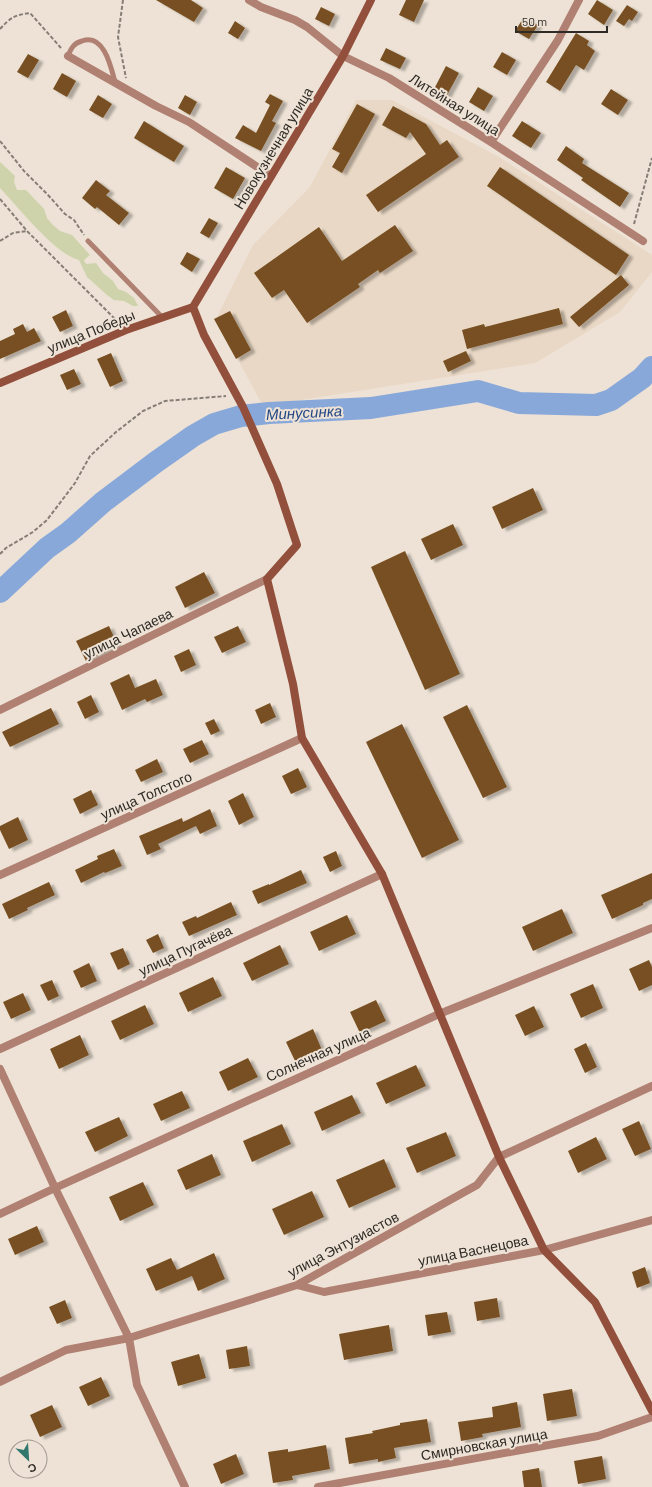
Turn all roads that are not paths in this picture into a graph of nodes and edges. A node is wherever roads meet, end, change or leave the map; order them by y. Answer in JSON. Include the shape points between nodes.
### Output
{"nodes":[{"id":1,"x":249,"y":0,"type":"edge"},
{"id":2,"x":371,"y":0,"type":"edge"},
{"id":3,"x":579,"y":0,"type":"edge"},
{"id":4,"x":68,"y":56,"type":"joint"},
{"id":5,"x":343,"y":56,"type":"junction"},
{"id":6,"x":115,"y":82,"type":"junction"},
{"id":7,"x":492,"y":142,"type":"junction"},
{"id":8,"x":271,"y":176,"type":"junction"},
{"id":9,"x":88,"y":240,"type":"road end"},
{"id":10,"x":643,"y":241,"type":"dead end"},
{"id":11,"x":193,"y":307,"type":"junction"},
{"id":12,"x":162,"y":317,"type":"junction"},
{"id":13,"x":0,"y":383,"type":"edge"},
{"id":14,"x":267,"y":579,"type":"junction"},
{"id":15,"x":0,"y":710,"type":"edge"},
{"id":16,"x":302,"y":738,"type":"junction"},
{"id":17,"x":382,"y":874,"type":"junction"},
{"id":18,"x":0,"y":875,"type":"edge"},
{"id":19,"x":652,"y":928,"type":"edge"},
{"id":20,"x":439,"y":1014,"type":"junction"},
{"id":21,"x":0,"y":1049,"type":"edge"},
{"id":22,"x":0,"y":1069,"type":"edge"},
{"id":23,"x":652,"y":1086,"type":"edge"},
{"id":24,"x":499,"y":1157,"type":"junction"},
{"id":25,"x":55,"y":1188,"type":"junction"},
{"id":26,"x":0,"y":1214,"type":"edge"},
{"id":27,"x":652,"y":1220,"type":"edge"},
{"id":28,"x":544,"y":1250,"type":"junction"},
{"id":29,"x":297,"y":1285,"type":"junction"},
{"id":30,"x":129,"y":1338,"type":"junction"},
{"id":31,"x":0,"y":1382,"type":"edge"},
{"id":32,"x":652,"y":1411,"type":"edge"},
{"id":33,"x":652,"y":1417,"type":"edge"},
{"id":34,"x":185,"y":1487,"type":"edge"},
{"id":35,"x":318,"y":1487,"type":"edge"}],
"edges":[{"from":1,"to":5,"type":"street","name":"Литейная улица","via":[[307,27]]},
{"from":2,"to":5,"type":"street","name":"Новокузнечная улица"},
{"from":3,"to":7,"type":"street","via":[[558,40]]},
{"from":4,"to":6,"type":"street"},
{"from":4,"to":6,"type":"lane","via":[[71,48],[79,42],[86,39],[95,42],[110,62]]},
{"from":5,"to":7,"type":"street","name":"Литейная улица","via":[[389,78]]},
{"from":5,"to":8,"type":"street","name":"Новокузнечная улица"},
{"from":6,"to":8,"type":"street","via":[[189,122]]},
{"from":7,"to":10,"type":"street","name":"Литейная улица"},
{"from":8,"to":11,"type":"street","name":"Новокузнечная улица"},
{"from":9,"to":12,"type":"lane"},
{"from":11,"to":12,"type":"street","name":"улица Победы"},
{"from":11,"to":14,"type":"street","via":[[204,335],[243,407],[277,484],[297,545]]},
{"from":12,"to":13,"type":"street","name":"улица Победы"},
{"from":14,"to":15,"type":"street","name":"улица Чапаева"},
{"from":14,"to":16,"type":"street","via":[[293,684]]},
{"from":16,"to":17,"type":"street"},
{"from":16,"to":18,"type":"street","name":"улица Толстого"},
{"from":17,"to":20,"type":"street"},
{"from":17,"to":21,"type":"street","name":"улица Пугачёва"},
{"from":19,"to":20,"type":"street","name":"Солнечная улица"},
{"from":20,"to":24,"type":"street"},
{"from":20,"to":25,"type":"street","name":"Солнечная улица"},
{"from":22,"to":25,"type":"street"},
{"from":23,"to":24,"type":"street","name":"улица Энтузиастов"},
{"from":24,"to":28,"type":"street"},
{"from":24,"to":29,"type":"street","name":"улица Энтузиастов","via":[[477,1185]]},
{"from":25,"to":26,"type":"street","name":"Солнечная улица"},
{"from":25,"to":30,"type":"street"},
{"from":27,"to":28,"type":"street","name":"улица Васнецова"},
{"from":28,"to":29,"type":"street","name":"улица Васнецова","via":[[324,1292]]},
{"from":28,"to":32,"type":"street","via":[[595,1302]]},
{"from":29,"to":30,"type":"street","name":"улица Энтузиастов"},
{"from":30,"to":31,"type":"street","name":"улица Энтузиастов","via":[[66,1350]]},
{"from":30,"to":34,"type":"street","via":[[137,1385]]},
{"from":33,"to":35,"type":"street","name":"Смирновская улица","via":[[598,1436]]}]}
